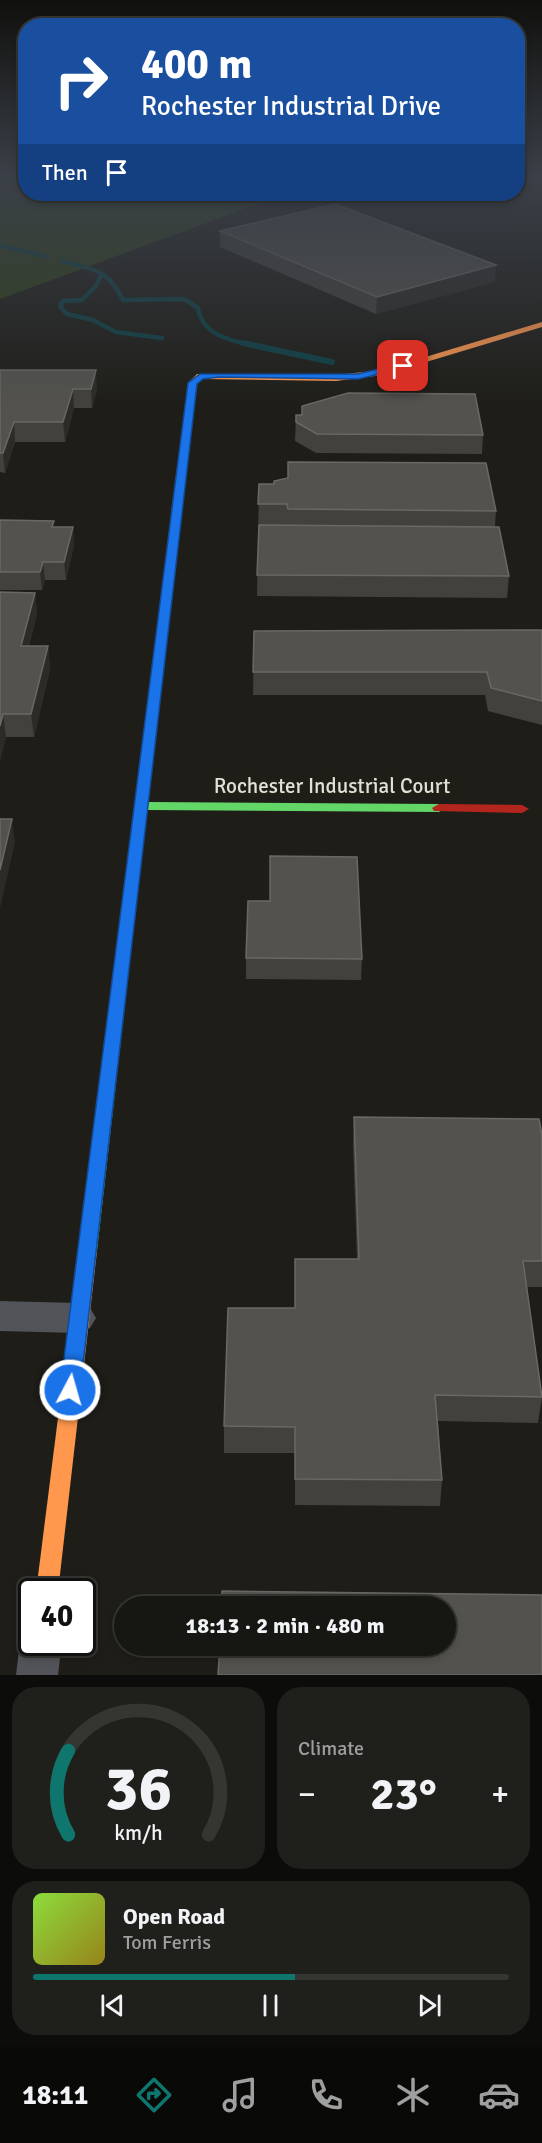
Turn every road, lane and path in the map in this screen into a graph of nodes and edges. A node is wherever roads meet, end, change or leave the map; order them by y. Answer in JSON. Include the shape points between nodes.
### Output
{"nodes":[{"id":1,"x":542,"y":324,"type":"edge"},
{"id":2,"x":142,"y":806,"type":"junction"},
{"id":3,"x":522,"y":809,"type":"dead end"},
{"id":4,"x":0,"y":1317,"type":"edge"},
{"id":5,"x":78,"y":1318,"type":"junction"},
{"id":6,"x":49,"y":1578,"type":"edge"},
{"id":7,"x":39,"y":1656,"type":"edge"},
{"id":8,"x":37,"y":1675,"type":"edge"}],
"edges":[{"from":1,"to":2,"type":"street","via":[[383,372],[358,376],[200,376],[192,383]]},
{"from":2,"to":3,"type":"street","name":"Rochester Industrial Court"},
{"from":2,"to":5,"type":"street"},
{"from":4,"to":5,"type":"street"},
{"from":5,"to":6,"type":"street"},
{"from":7,"to":8,"type":"street"}]}
